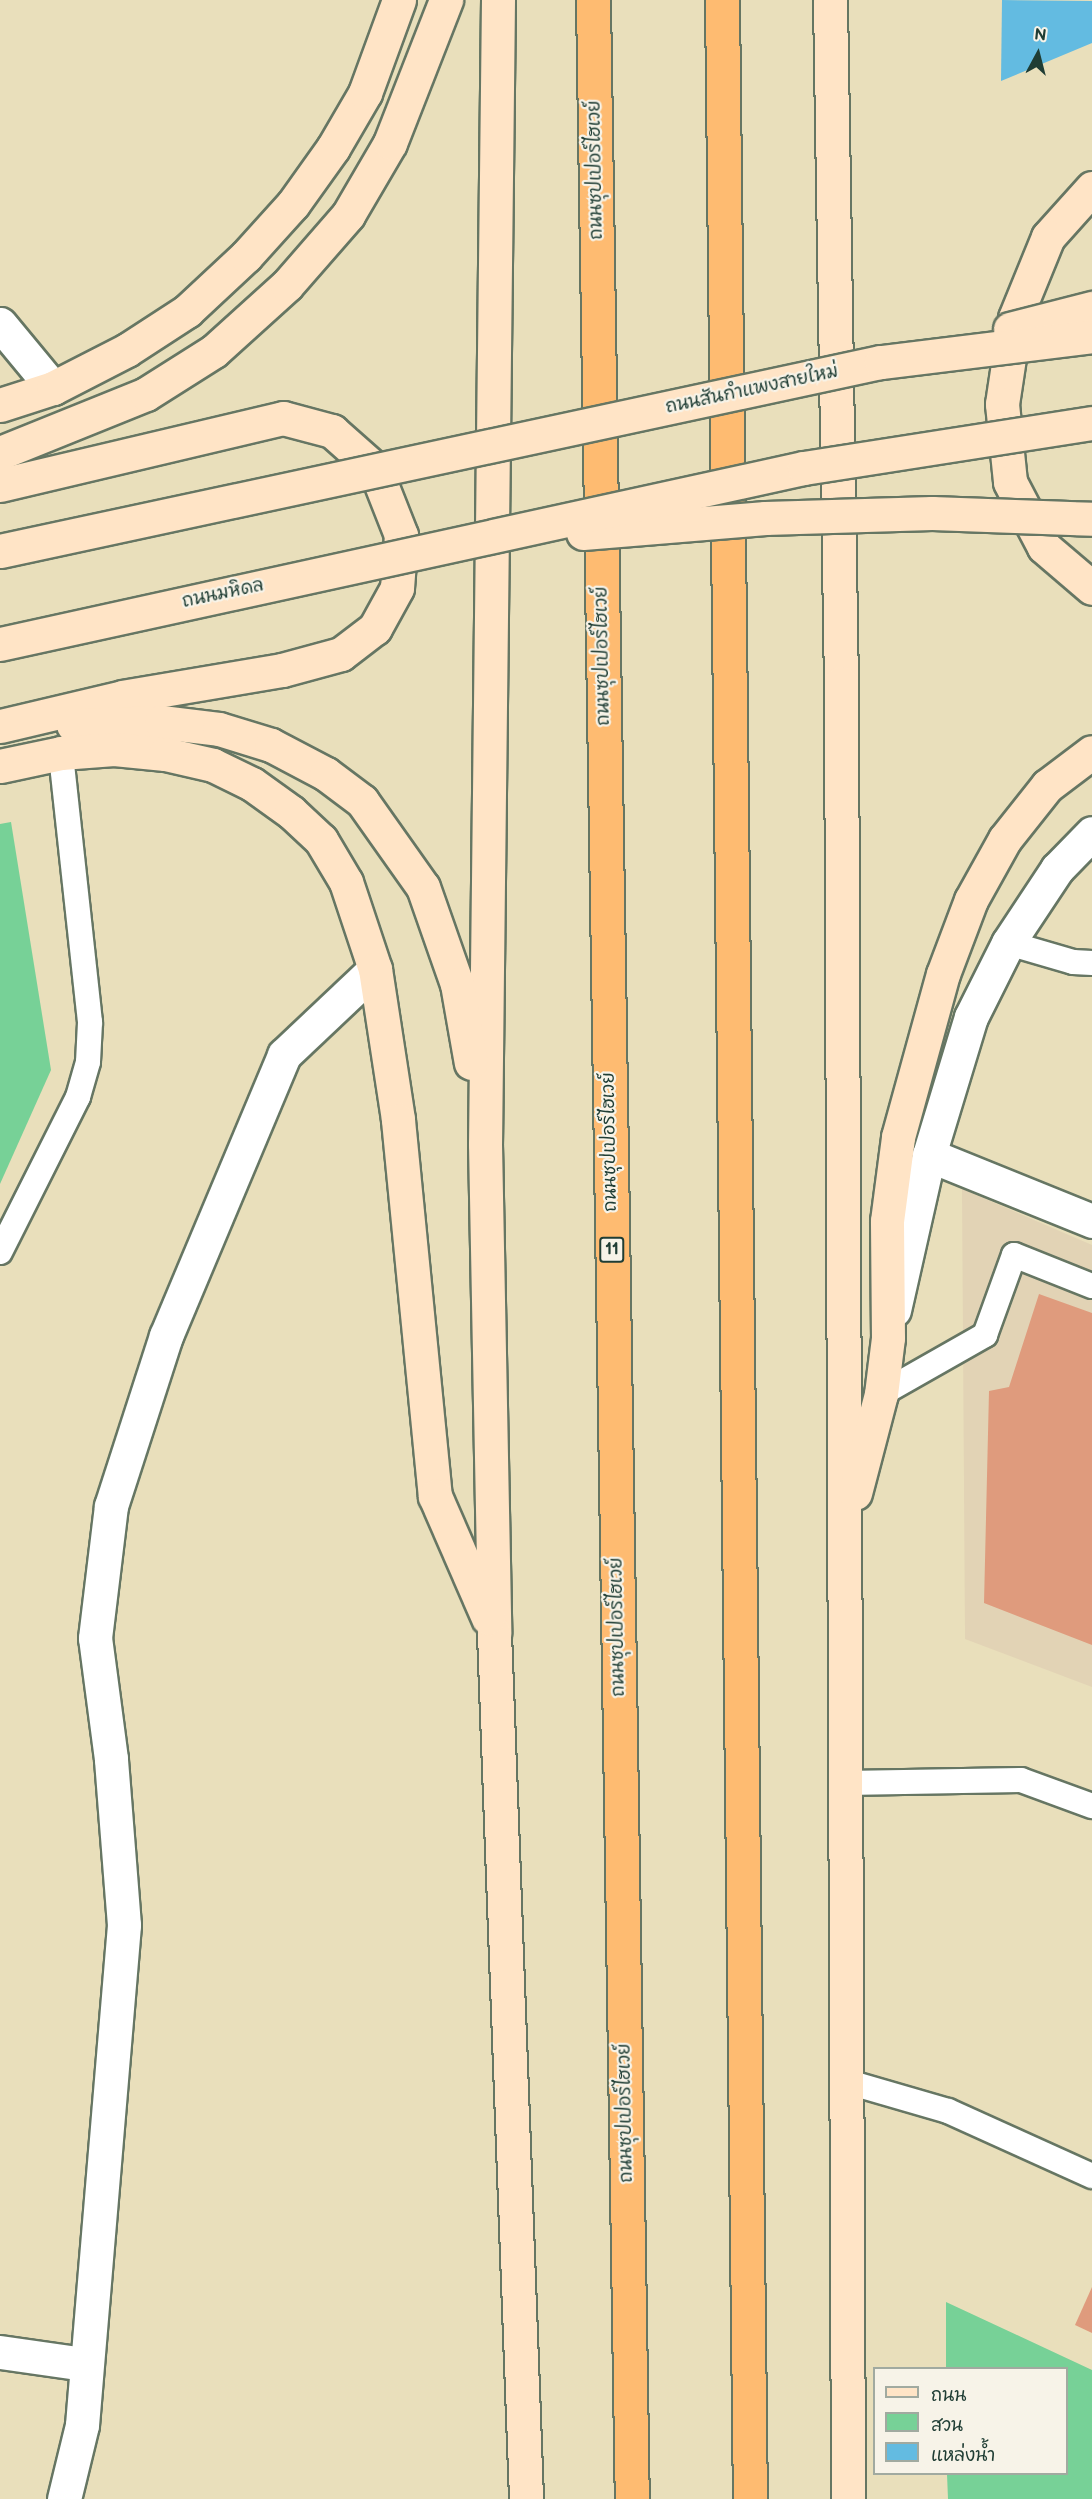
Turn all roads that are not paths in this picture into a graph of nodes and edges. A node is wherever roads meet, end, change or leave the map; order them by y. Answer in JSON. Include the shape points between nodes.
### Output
{"nodes":[{"id":1,"x":399,"y":0,"type":"edge"},
{"id":2,"x":446,"y":0,"type":"edge"},
{"id":3,"x":498,"y":0,"type":"edge"},
{"id":4,"x":593,"y":0,"type":"edge"},
{"id":5,"x":722,"y":0,"type":"edge"},
{"id":6,"x":830,"y":0,"type":"edge"},
{"id":7,"x":852,"y":0,"type":"edge"},
{"id":8,"x":1092,"y":188,"type":"edge"},
{"id":9,"x":832,"y":200,"type":"junction"},
{"id":10,"x":1092,"y":308,"type":"edge"},
{"id":11,"x":0,"y":324,"type":"edge"},
{"id":12,"x":1092,"y":336,"type":"edge"},
{"id":13,"x":881,"y":362,"type":"junction"},
{"id":14,"x":53,"y":388,"type":"junction"},
{"id":15,"x":0,"y":405,"type":"edge"},
{"id":16,"x":1092,"y":423,"type":"edge"},
{"id":17,"x":0,"y":453,"type":"edge"},
{"id":18,"x":0,"y":484,"type":"edge"},
{"id":19,"x":1092,"y":519,"type":"edge"},
{"id":20,"x":447,"y":545,"type":"junction"},
{"id":21,"x":0,"y":551,"type":"edge"},
{"id":22,"x":1092,"y":588,"type":"edge"},
{"id":23,"x":0,"y":644,"type":"edge"},
{"id":24,"x":0,"y":726,"type":"edge"},
{"id":25,"x":0,"y":734,"type":"edge"},
{"id":26,"x":1092,"y":752,"type":"edge"},
{"id":27,"x":61,"y":753,"type":"junction"},
{"id":28,"x":0,"y":766,"type":"edge"},
{"id":29,"x":1092,"y":832,"type":"edge"},
{"id":30,"x":1008,"y":943,"type":"junction"},
{"id":31,"x":1092,"y":963,"type":"edge"},
{"id":32,"x":375,"y":969,"type":"junction"},
{"id":33,"x":485,"y":1144,"type":"junction"},
{"id":34,"x":929,"y":1155,"type":"junction"},
{"id":35,"x":1092,"y":1221,"type":"edge"},
{"id":36,"x":0,"y":1252,"type":"edge"},
{"id":37,"x":1092,"y":1286,"type":"edge"},
{"id":38,"x":888,"y":1338,"type":"junction"},
{"id":39,"x":881,"y":1394,"type":"junction"},
{"id":40,"x":843,"y":1535,"type":"junction"},
{"id":41,"x":495,"y":1633,"type":"junction"},
{"id":42,"x":845,"y":1783,"type":"junction"},
{"id":43,"x":1092,"y":1806,"type":"edge"},
{"id":44,"x":845,"y":2081,"type":"junction"},
{"id":45,"x":1092,"y":2176,"type":"edge"},
{"id":46,"x":0,"y":2352,"type":"edge"},
{"id":47,"x":84,"y":2364,"type":"junction"},
{"id":48,"x":64,"y":2499,"type":"edge"},
{"id":49,"x":526,"y":2499,"type":"edge"},
{"id":50,"x":632,"y":2499,"type":"edge"},
{"id":51,"x":750,"y":2499,"type":"edge"},
{"id":52,"x":848,"y":2499,"type":"edge"}],
"edges":[{"from":1,"to":14,"type":"main road","via":[[364,93],[293,204],[246,256],[187,310],[127,350]]},
{"from":2,"to":17,"type":"main road","via":[[390,143],[348,215],[286,285],[214,351],[146,394]]},
{"from":3,"to":33,"type":"main road"},
{"from":4,"to":50,"type":"highway","name":"ถนนซุปเปอร์ไฮเวย์","number":"11"},
{"from":5,"to":51,"type":"highway"},
{"from":6,"to":9,"type":"main road"},
{"from":7,"to":9,"type":"main road"},
{"from":8,"to":22,"type":"main road","via":[[1048,237],[1015,318],[1002,404],[1010,482],[1044,547]]},
{"from":9,"to":40,"type":"main road","via":[[841,683]]},
{"from":10,"to":13,"type":"main road","bridge":true},
{"from":11,"to":14,"type":"street"},
{"from":12,"to":13,"type":"main road","name":"ถนนสันกำแพงสายใหม่","bridge":true},
{"from":13,"to":21,"type":"main road","name":"ถนนสันกำแพงสายใหม่","bridge":true},
{"from":14,"to":15,"type":"main road"},
{"from":16,"to":20,"type":"main road","bridge":true,"via":[[804,468]]},
{"from":18,"to":24,"type":"main road","via":[[284,418],[332,431],[375,469],[400,534],[397,588],[375,627],[341,654],[282,670],[123,697]]},
{"from":19,"to":20,"type":"main road","bridge":true,"via":[[932,513],[765,518]]},
{"from":20,"to":23,"type":"main road","name":"ถนนมหิดล","bridge":true},
{"from":25,"to":33,"type":"main road","via":[[102,722],[219,729],[271,745],[326,774],[362,801],[423,887],[443,935],[458,984]]},
{"from":26,"to":38,"type":"main road","via":[[1047,786],[1005,839],[971,900],[943,974],[898,1137],[887,1221]]},
{"from":27,"to":28,"type":"main road"},
{"from":27,"to":32,"type":"main road","via":[[114,749],[165,754],[213,765],[252,784],[321,840],[346,882]]},
{"from":27,"to":36,"type":"lane","via":[[90,1022],[88,1062],[78,1097]]},
{"from":29,"to":30,"type":"street","via":[[1057,868]]},
{"from":30,"to":31,"type":"lane","via":[[1073,963]]},
{"from":30,"to":34,"type":"street","via":[[971,1017]]},
{"from":32,"to":41,"type":"main road","via":[[398,1120],[435,1496]]},
{"from":32,"to":47,"type":"street","via":[[284,1055],[165,1336],[111,1506],[95,1638],[111,1759],[124,1924]]},
{"from":33,"to":41,"type":"main road"},
{"from":34,"to":35,"type":"street"},
{"from":34,"to":38,"type":"street"},
{"from":37,"to":39,"type":"lane","via":[[1014,1255],[985,1335]]},
{"from":38,"to":39,"type":"main road"},
{"from":39,"to":40,"type":"main road"},
{"from":40,"to":42,"type":"main road"},
{"from":41,"to":49,"type":"main road"},
{"from":42,"to":43,"type":"lane","via":[[1021,1780]]},
{"from":42,"to":44,"type":"main road"},
{"from":44,"to":45,"type":"lane","via":[[948,2111]]},
{"from":44,"to":52,"type":"main road"},
{"from":46,"to":47,"type":"street"},
{"from":47,"to":48,"type":"street","via":[[82,2425]]}]}
